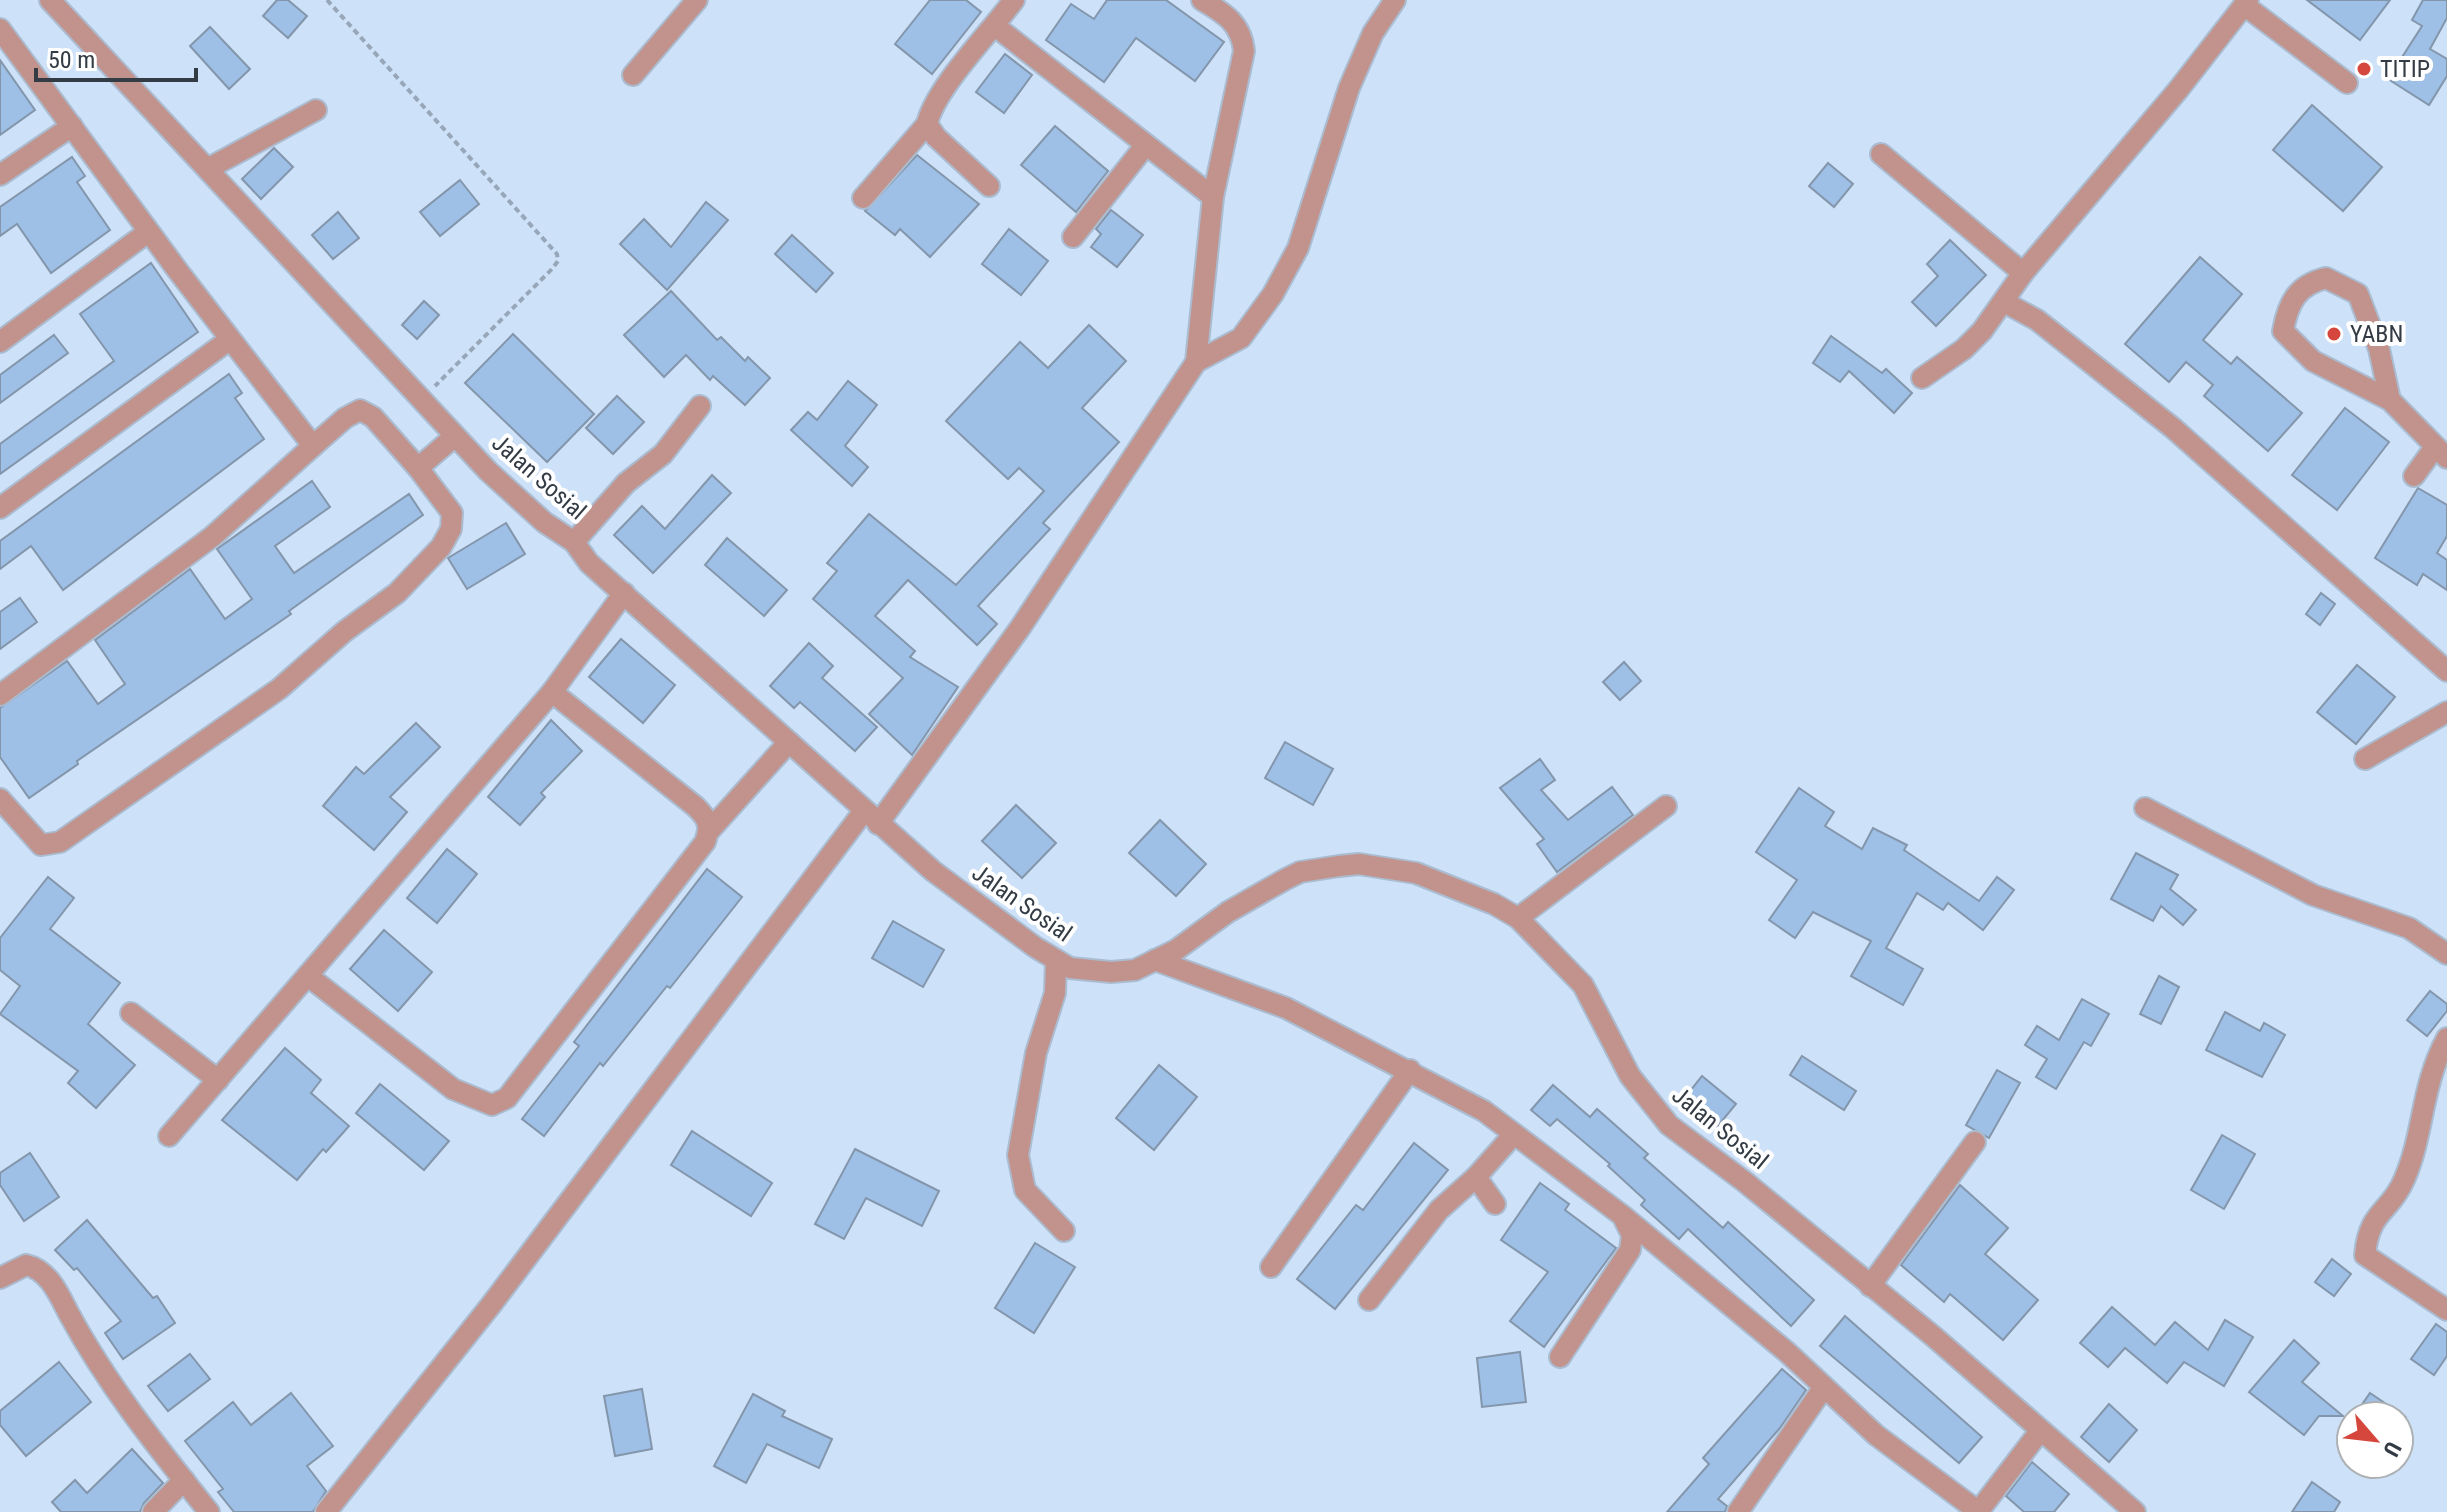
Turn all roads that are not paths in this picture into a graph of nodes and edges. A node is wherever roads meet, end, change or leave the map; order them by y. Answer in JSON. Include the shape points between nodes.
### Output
{"nodes":[{"id":1,"x":50,"y":0,"type":"edge"},
{"id":2,"x":697,"y":0,"type":"edge"},
{"id":3,"x":1014,"y":0,"type":"edge"},
{"id":4,"x":1202,"y":0,"type":"edge"},
{"id":5,"x":1395,"y":0,"type":"edge"},
{"id":6,"x":2246,"y":2,"type":"edge"},
{"id":7,"x":995,"y":26,"type":"junction"},
{"id":8,"x":0,"y":29,"type":"edge"},
{"id":9,"x":633,"y":75,"type":"dead end"},
{"id":10,"x":2347,"y":83,"type":"dead end"},
{"id":11,"x":316,"y":110,"type":"dead end"},
{"id":12,"x":927,"y":124,"type":"junction"},
{"id":13,"x":72,"y":126,"type":"junction"},
{"id":14,"x":1145,"y":146,"type":"junction"},
{"id":15,"x":1881,"y":154,"type":"dead end"},
{"id":16,"x":209,"y":168,"type":"junction"},
{"id":17,"x":0,"y":175,"type":"edge"},
{"id":18,"x":989,"y":186,"type":"dead end"},
{"id":19,"x":1213,"y":197,"type":"junction"},
{"id":20,"x":863,"y":198,"type":"dead end"},
{"id":21,"x":148,"y":232,"type":"junction"},
{"id":22,"x":1073,"y":237,"type":"dead end"},
{"id":23,"x":2023,"y":273,"type":"junction"},
{"id":24,"x":2004,"y":302,"type":"junction"},
{"id":25,"x":229,"y":340,"type":"junction"},
{"id":26,"x":0,"y":342,"type":"edge"},
{"id":27,"x":1196,"y":362,"type":"junction"},
{"id":28,"x":1922,"y":378,"type":"dead end"},
{"id":29,"x":2390,"y":400,"type":"junction"},
{"id":30,"x":700,"y":406,"type":"dead end"},
{"id":31,"x":455,"y":436,"type":"junction"},
{"id":32,"x":313,"y":446,"type":"junction"},
{"id":33,"x":2441,"y":453,"type":"edge"},
{"id":34,"x":418,"y":468,"type":"junction"},
{"id":35,"x":2414,"y":476,"type":"dead end"},
{"id":36,"x":0,"y":508,"type":"edge"},
{"id":37,"x":574,"y":542,"type":"junction"},
{"id":38,"x":624,"y":593,"type":"junction"},
{"id":39,"x":2447,"y":671,"type":"edge"},
{"id":40,"x":552,"y":692,"type":"junction"},
{"id":41,"x":0,"y":695,"type":"edge"},
{"id":42,"x":2447,"y":712,"type":"edge"},
{"id":43,"x":789,"y":742,"type":"junction"},
{"id":44,"x":2365,"y":759,"type":"dead end"},
{"id":45,"x":0,"y":799,"type":"edge"},
{"id":46,"x":1666,"y":806,"type":"dead end"},
{"id":47,"x":2145,"y":808,"type":"dead end"},
{"id":48,"x":871,"y":817,"type":"junction"},
{"id":49,"x":710,"y":830,"type":"junction"},
{"id":50,"x":1518,"y":918,"type":"junction"},
{"id":51,"x":2447,"y":954,"type":"edge"},
{"id":52,"x":1056,"y":960,"type":"junction"},
{"id":53,"x":1155,"y":960,"type":"junction"},
{"id":54,"x":308,"y":976,"type":"junction"},
{"id":55,"x":131,"y":1013,"type":"dead end"},
{"id":56,"x":2447,"y":1038,"type":"edge"},
{"id":57,"x":1410,"y":1070,"type":"junction"},
{"id":58,"x":218,"y":1080,"type":"junction"},
{"id":59,"x":1514,"y":1134,"type":"junction"},
{"id":60,"x":169,"y":1136,"type":"dead end"},
{"id":61,"x":1975,"y":1142,"type":"dead end"},
{"id":62,"x":1476,"y":1177,"type":"junction"},
{"id":63,"x":1495,"y":1204,"type":"dead end"},
{"id":64,"x":1623,"y":1216,"type":"junction"},
{"id":65,"x":1064,"y":1231,"type":"dead end"},
{"id":66,"x":1271,"y":1267,"type":"dead end"},
{"id":67,"x":0,"y":1278,"type":"edge"},
{"id":68,"x":1870,"y":1286,"type":"junction"},
{"id":69,"x":1369,"y":1300,"type":"dead end"},
{"id":70,"x":2447,"y":1310,"type":"edge"},
{"id":71,"x":1560,"y":1357,"type":"dead end"},
{"id":72,"x":1824,"y":1387,"type":"junction"},
{"id":73,"x":2040,"y":1431,"type":"junction"},
{"id":74,"x":184,"y":1480,"type":"junction"},
{"id":75,"x":153,"y":1512,"type":"edge"},
{"id":76,"x":209,"y":1512,"type":"edge"},
{"id":77,"x":326,"y":1512,"type":"edge"},
{"id":78,"x":1738,"y":1512,"type":"edge"},
{"id":79,"x":1978,"y":1512,"type":"edge"},
{"id":80,"x":2135,"y":1512,"type":"edge"}],
"edges":[{"from":1,"to":16,"type":"street","name":"Jalan Sosial"},
{"from":2,"to":9,"type":"street"},
{"from":3,"to":7,"type":"street"},
{"from":4,"to":19,"type":"street","via":[[1240,30],[1244,51]]},
{"from":5,"to":27,"type":"street","via":[[1373,33],[1349,88],[1298,248],[1273,294],[1241,338]]},
{"from":6,"to":10,"type":"street"},
{"from":6,"to":23,"type":"street"},
{"from":7,"to":12,"type":"street","via":[[944,89]]},
{"from":7,"to":14,"type":"street"},
{"from":8,"to":13,"type":"street"},
{"from":11,"to":16,"type":"street"},
{"from":12,"to":18,"type":"street"},
{"from":12,"to":20,"type":"street"},
{"from":13,"to":17,"type":"street"},
{"from":13,"to":21,"type":"street"},
{"from":14,"to":19,"type":"street"},
{"from":14,"to":22,"type":"street"},
{"from":15,"to":23,"type":"street"},
{"from":16,"to":31,"type":"street","name":"Jalan Sosial"},
{"from":19,"to":27,"type":"street"},
{"from":21,"to":25,"type":"street"},
{"from":21,"to":26,"type":"street"},
{"from":23,"to":24,"type":"street"},
{"from":24,"to":28,"type":"street","via":[[1964,349]]},
{"from":24,"to":39,"type":"street","via":[[2037,320],[2173,428]]},
{"from":25,"to":32,"type":"street"},
{"from":25,"to":36,"type":"street"},
{"from":27,"to":48,"type":"street","via":[[1020,628]]},
{"from":29,"to":29,"type":"street","via":[[2296,347],[2283,331],[2296,292],[2326,278],[2358,294],[2379,349]]},
{"from":29,"to":33,"type":"street"},
{"from":30,"to":37,"type":"street","via":[[663,454],[626,483]]},
{"from":31,"to":34,"type":"street"},
{"from":31,"to":37,"type":"street","name":"Jalan Sosial","via":[[544,522]]},
{"from":32,"to":34,"type":"street","via":[[360,410],[373,417]]},
{"from":32,"to":41,"type":"street","via":[[213,536]]},
{"from":33,"to":35,"type":"street"},
{"from":34,"to":45,"type":"street","via":[[452,513],[441,547],[397,593],[279,689],[60,842],[41,845]]},
{"from":37,"to":38,"type":"street","name":"Jalan Sosial"},
{"from":38,"to":40,"type":"street"},
{"from":38,"to":43,"type":"street","name":"Jalan Sosial"},
{"from":40,"to":49,"type":"street","via":[[696,807],[708,819]]},
{"from":40,"to":54,"type":"street"},
{"from":42,"to":44,"type":"street"},
{"from":43,"to":48,"type":"street","name":"Jalan Sosial"},
{"from":43,"to":49,"type":"street"},
{"from":46,"to":50,"type":"street"},
{"from":47,"to":51,"type":"street","via":[[2313,895],[2409,928]]},
{"from":48,"to":52,"type":"street","name":"Jalan Sosial","via":[[969,899]]},
{"from":48,"to":77,"type":"street"},
{"from":49,"to":54,"type":"street","via":[[500,1104],[453,1089]]},
{"from":50,"to":53,"type":"street","name":"Jalan Sosial","via":[[1416,873],[1339,866],[1284,880]]},
{"from":50,"to":68,"type":"street","name":"Jalan Sosial","via":[[1583,985],[1630,1076],[1655,1111]]},
{"from":52,"to":53,"type":"street","name":"Jalan Sosial","via":[[1070,968],[1111,972],[1135,970]]},
{"from":52,"to":65,"type":"street","via":[[1055,993],[1036,1053],[1018,1155],[1025,1190]]},
{"from":53,"to":57,"type":"street","via":[[1286,1008]]},
{"from":54,"to":58,"type":"street"},
{"from":55,"to":58,"type":"street"},
{"from":56,"to":70,"type":"street","via":[[2431,1067],[2404,1181],[2367,1234],[2365,1255]]},
{"from":57,"to":59,"type":"street"},
{"from":57,"to":66,"type":"street"},
{"from":58,"to":60,"type":"street"},
{"from":59,"to":62,"type":"street"},
{"from":59,"to":64,"type":"street"},
{"from":61,"to":68,"type":"street"},
{"from":62,"to":63,"type":"street"},
{"from":62,"to":69,"type":"street","via":[[1439,1210]]},
{"from":64,"to":71,"type":"street","via":[[1632,1235],[1630,1250]]},
{"from":64,"to":72,"type":"street"},
{"from":67,"to":74,"type":"street","via":[[26,1265],[43,1272],[150,1442]]},
{"from":68,"to":73,"type":"street","name":"Jalan Sosial"},
{"from":72,"to":78,"type":"street"},
{"from":72,"to":79,"type":"street","via":[[1876,1435]]},
{"from":73,"to":79,"type":"street"},
{"from":73,"to":80,"type":"street","name":"Jalan Sosial"},
{"from":74,"to":75,"type":"street"},
{"from":74,"to":76,"type":"street"}]}
